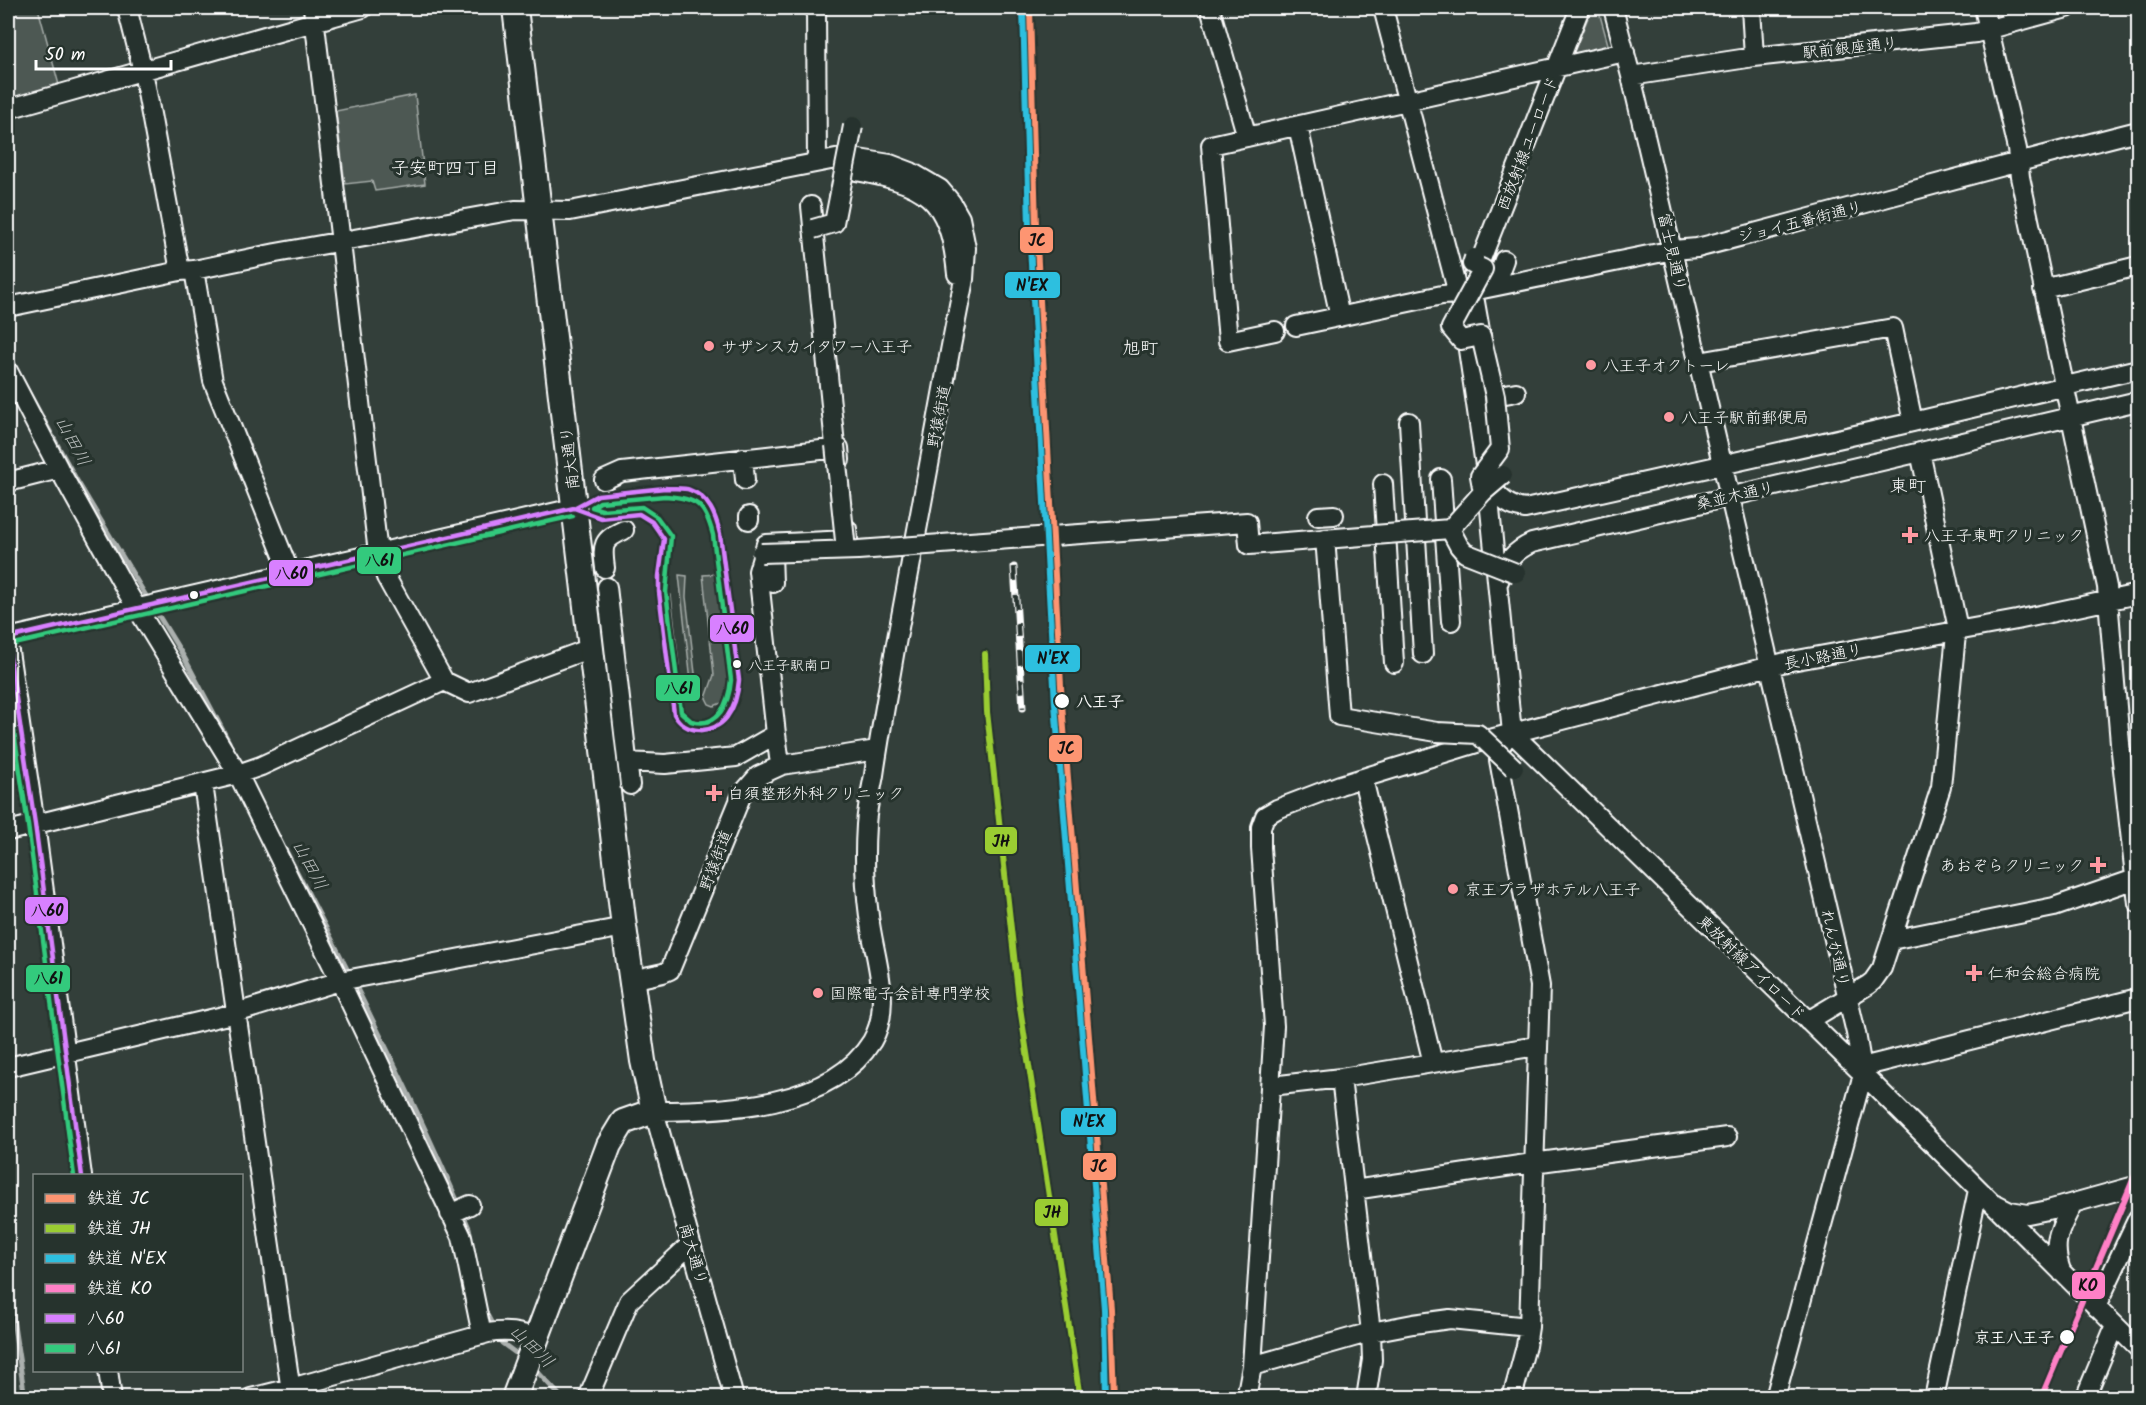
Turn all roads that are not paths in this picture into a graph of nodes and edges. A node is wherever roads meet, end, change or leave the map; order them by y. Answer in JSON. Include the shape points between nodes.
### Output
{"nodes":[{"id":1,"x":127,"y":8,"type":"edge"},
{"id":2,"x":363,"y":8,"type":"edge"},
{"id":3,"x":515,"y":8,"type":"edge"},
{"id":4,"x":816,"y":8,"type":"edge"},
{"id":5,"x":1210,"y":8,"type":"edge"},
{"id":6,"x":1383,"y":8,"type":"edge"},
{"id":7,"x":1580,"y":8,"type":"edge"},
{"id":8,"x":1613,"y":8,"type":"edge"},
{"id":9,"x":1751,"y":8,"type":"edge"},
{"id":10,"x":1984,"y":8,"type":"edge"},
{"id":11,"x":2067,"y":8,"type":"edge"},
{"id":12,"x":314,"y":15,"type":"edge"},
{"id":13,"x":1990,"y":29,"type":"junction"},
{"id":14,"x":1624,"y":52,"type":"junction"},
{"id":15,"x":1754,"y":57,"type":"junction"},
{"id":16,"x":1557,"y":67,"type":"junction"},
{"id":17,"x":143,"y":71,"type":"junction"},
{"id":18,"x":1631,"y":76,"type":"junction"},
{"id":19,"x":1407,"y":102,"type":"junction"},
{"id":20,"x":8,"y":110,"type":"edge"},
{"id":21,"x":853,"y":126,"type":"dead end"},
{"id":22,"x":1298,"y":126,"type":"junction"},
{"id":23,"x":2139,"y":131,"type":"edge"},
{"id":24,"x":1247,"y":137,"type":"junction"},
{"id":25,"x":2019,"y":161,"type":"junction"},
{"id":26,"x":817,"y":162,"type":"junction"},
{"id":27,"x":811,"y":206,"type":"dead end"},
{"id":28,"x":540,"y":211,"type":"junction"},
{"id":29,"x":813,"y":229,"type":"junction"},
{"id":30,"x":341,"y":242,"type":"junction"},
{"id":31,"x":1673,"y":250,"type":"junction"},
{"id":32,"x":2139,"y":266,"type":"edge"},
{"id":33,"x":187,"y":271,"type":"junction"},
{"id":34,"x":2043,"y":289,"type":"junction"},
{"id":35,"x":1463,"y":296,"type":"junction"},
{"id":36,"x":10,"y":306,"type":"edge"},
{"id":37,"x":1340,"y":317,"type":"junction"},
{"id":38,"x":1296,"y":326,"type":"dead end"},
{"id":39,"x":1275,"y":331,"type":"dead end"},
{"id":40,"x":1481,"y":336,"type":"junction"},
{"id":41,"x":1699,"y":362,"type":"junction"},
{"id":42,"x":2139,"y":369,"type":"edge"},
{"id":43,"x":8,"y":371,"type":"edge"},
{"id":44,"x":2063,"y":386,"type":"junction"},
{"id":45,"x":1516,"y":392,"type":"dead end"},
{"id":46,"x":1495,"y":396,"type":"junction"},
{"id":47,"x":2139,"y":401,"type":"edge"},
{"id":48,"x":2070,"y":417,"type":"junction"},
{"id":49,"x":1409,"y":422,"type":"dead end"},
{"id":50,"x":1913,"y":422,"type":"junction"},
{"id":51,"x":841,"y":445,"type":"junction"},
{"id":52,"x":1920,"y":452,"type":"junction"},
{"id":53,"x":746,"y":457,"type":"junction"},
{"id":54,"x":1724,"y":465,"type":"junction"},
{"id":55,"x":59,"y":469,"type":"junction"},
{"id":56,"x":1441,"y":478,"type":"dead end"},
{"id":57,"x":604,"y":480,"type":"dead end"},
{"id":58,"x":745,"y":480,"type":"dead end"},
{"id":59,"x":8,"y":482,"type":"edge"},
{"id":60,"x":1491,"y":482,"type":"junction"},
{"id":61,"x":1383,"y":483,"type":"dead end"},
{"id":62,"x":1731,"y":496,"type":"junction"},
{"id":63,"x":574,"y":508,"type":"junction"},
{"id":64,"x":1525,"y":509,"type":"junction"},
{"id":65,"x":1467,"y":510,"type":"junction"},
{"id":66,"x":1486,"y":514,"type":"junction"},
{"id":67,"x":1405,"y":523,"type":"junction"},
{"id":68,"x":1377,"y":524,"type":"junction"},
{"id":69,"x":1443,"y":529,"type":"junction"},
{"id":70,"x":858,"y":530,"type":"dead end"},
{"id":71,"x":1325,"y":538,"type":"junction"},
{"id":72,"x":609,"y":540,"type":"dead end"},
{"id":73,"x":845,"y":546,"type":"junction"},
{"id":74,"x":1491,"y":548,"type":"junction"},
{"id":75,"x":1436,"y":549,"type":"dead end"},
{"id":76,"x":378,"y":553,"type":"junction"},
{"id":77,"x":1408,"y":554,"type":"dead end"},
{"id":78,"x":1380,"y":558,"type":"dead end"},
{"id":79,"x":605,"y":568,"type":"dead end"},
{"id":80,"x":290,"y":573,"type":"junction"},
{"id":81,"x":1516,"y":573,"type":"dead end"},
{"id":82,"x":773,"y":584,"type":"dead end"},
{"id":83,"x":1498,"y":584,"type":"junction"},
{"id":84,"x":607,"y":587,"type":"dead end"},
{"id":85,"x":2139,"y":594,"type":"edge"},
{"id":86,"x":2109,"y":600,"type":"junction"},
{"id":87,"x":139,"y":608,"type":"junction"},
{"id":88,"x":1451,"y":621,"type":"dead end"},
{"id":89,"x":1956,"y":631,"type":"junction"},
{"id":90,"x":8,"y":638,"type":"edge"},
{"id":91,"x":8,"y":645,"type":"edge"},
{"id":92,"x":591,"y":648,"type":"junction"},
{"id":93,"x":1423,"y":654,"type":"dead end"},
{"id":94,"x":1394,"y":663,"type":"dead end"},
{"id":95,"x":1770,"y":666,"type":"junction"},
{"id":96,"x":444,"y":681,"type":"junction"},
{"id":97,"x":1512,"y":733,"type":"junction"},
{"id":98,"x":776,"y":734,"type":"junction"},
{"id":99,"x":878,"y":750,"type":"junction"},
{"id":100,"x":627,"y":762,"type":"junction"},
{"id":101,"x":782,"y":765,"type":"junction"},
{"id":102,"x":1514,"y":768,"type":"dead end"},
{"id":103,"x":245,"y":771,"type":"junction"},
{"id":104,"x":1363,"y":779,"type":"junction"},
{"id":105,"x":203,"y":784,"type":"junction"},
{"id":106,"x":630,"y":785,"type":"dead end"},
{"id":107,"x":35,"y":824,"type":"junction"},
{"id":108,"x":8,"y":831,"type":"edge"},
{"id":109,"x":2135,"y":879,"type":"junction"},
{"id":110,"x":2139,"y":903,"type":"edge"},
{"id":111,"x":624,"y":927,"type":"junction"},
{"id":112,"x":1892,"y":940,"type":"junction"},
{"id":113,"x":631,"y":980,"type":"junction"},
{"id":114,"x":341,"y":981,"type":"junction"},
{"id":115,"x":1847,"y":996,"type":"junction"},
{"id":116,"x":2139,"y":998,"type":"edge"},
{"id":117,"x":237,"y":1013,"type":"junction"},
{"id":118,"x":1808,"y":1021,"type":"junction"},
{"id":119,"x":1537,"y":1046,"type":"junction"},
{"id":120,"x":66,"y":1054,"type":"junction"},
{"id":121,"x":1433,"y":1063,"type":"junction"},
{"id":122,"x":8,"y":1067,"type":"edge"},
{"id":123,"x":1863,"y":1074,"type":"junction"},
{"id":124,"x":1341,"y":1078,"type":"junction"},
{"id":125,"x":1271,"y":1086,"type":"junction"},
{"id":126,"x":654,"y":1111,"type":"junction"},
{"id":127,"x":1728,"y":1137,"type":"dead end"},
{"id":128,"x":1533,"y":1163,"type":"junction"},
{"id":129,"x":82,"y":1174,"type":"edge"},
{"id":130,"x":2139,"y":1185,"type":"edge"},
{"id":131,"x":1354,"y":1190,"type":"junction"},
{"id":132,"x":1978,"y":1190,"type":"junction"},
{"id":133,"x":1991,"y":1202,"type":"junction"},
{"id":134,"x":2073,"y":1203,"type":"junction"},
{"id":135,"x":470,"y":1205,"type":"dead end"},
{"id":136,"x":451,"y":1214,"type":"junction"},
{"id":137,"x":2139,"y":1218,"type":"edge"},
{"id":138,"x":691,"y":1244,"type":"junction"},
{"id":139,"x":2063,"y":1274,"type":"junction"},
{"id":140,"x":2096,"y":1307,"type":"junction"},
{"id":141,"x":2115,"y":1326,"type":"junction"},
{"id":142,"x":1529,"y":1327,"type":"junction"},
{"id":143,"x":1371,"y":1332,"type":"junction"},
{"id":144,"x":491,"y":1333,"type":"junction"},
{"id":145,"x":2139,"y":1348,"type":"edge"},
{"id":146,"x":531,"y":1354,"type":"junction"},
{"id":147,"x":1252,"y":1366,"type":"junction"},
{"id":148,"x":108,"y":1372,"type":"edge"},
{"id":149,"x":292,"y":1393,"type":"edge"},
{"id":150,"x":112,"y":1398,"type":"edge"},
{"id":151,"x":251,"y":1398,"type":"edge"},
{"id":152,"x":514,"y":1398,"type":"edge"},
{"id":153,"x":588,"y":1398,"type":"edge"},
{"id":154,"x":734,"y":1398,"type":"edge"},
{"id":155,"x":1246,"y":1398,"type":"edge"},
{"id":156,"x":1366,"y":1398,"type":"edge"},
{"id":157,"x":1512,"y":1398,"type":"edge"},
{"id":158,"x":1775,"y":1398,"type":"edge"},
{"id":159,"x":1934,"y":1398,"type":"edge"},
{"id":160,"x":2085,"y":1398,"type":"edge"}],
"edges":[{"from":1,"to":17,"type":"street"},
{"from":2,"to":12,"type":"street"},
{"from":3,"to":28,"type":"main road","name":"南大通り"},
{"from":4,"to":26,"type":"street"},
{"from":5,"to":24,"type":"street"},
{"from":6,"to":19,"type":"street"},
{"from":7,"to":16,"type":"street","name":"西放射線ユーロード"},
{"from":8,"to":14,"type":"street","name":"富士見通り"},
{"from":9,"to":15,"type":"street"},
{"from":10,"to":13,"type":"street"},
{"from":11,"to":13,"type":"street","name":"駅前銀座通り"},
{"from":12,"to":17,"type":"street"},
{"from":12,"to":30,"type":"street"},
{"from":13,"to":15,"type":"street","name":"駅前銀座通り"},
{"from":13,"to":25,"type":"street"},
{"from":14,"to":16,"type":"street"},
{"from":14,"to":18,"type":"street","name":"富士見通り"},
{"from":15,"to":18,"type":"street","name":"駅前銀座通り"},
{"from":16,"to":19,"type":"street"},
{"from":16,"to":35,"type":"street","name":"西放射線ユーロード","bridge":true,"via":[[1487,268]]},
{"from":17,"to":20,"type":"street"},
{"from":17,"to":33,"type":"street"},
{"from":18,"to":31,"type":"street","name":"富士見通り"},
{"from":19,"to":22,"type":"street"},
{"from":19,"to":35,"type":"street"},
{"from":21,"to":29,"type":"street","bridge":true,"via":[[834,224]]},
{"from":22,"to":24,"type":"street"},
{"from":22,"to":37,"type":"street"},
{"from":23,"to":25,"type":"street","name":"ジョイ五番街通り"},
{"from":24,"to":39,"type":"street","via":[[1211,145],[1228,341]]},
{"from":25,"to":31,"type":"street","name":"ジョイ五番街通り","via":[[1697,248]]},
{"from":25,"to":34,"type":"street"},
{"from":26,"to":28,"type":"street","name":"野猿街道","via":[[570,211]]},
{"from":26,"to":99,"type":"street","name":"野猿街道","via":[[846,157],[890,164],[911,172],[940,189],[951,202],[960,218],[966,248],[964,279]]},
{"from":27,"to":29,"type":"street"},
{"from":28,"to":30,"type":"street","name":"野猿街道","via":[[515,210]]},
{"from":28,"to":63,"type":"main road","name":"南大通り"},
{"from":29,"to":51,"type":"street"},
{"from":30,"to":33,"type":"street","name":"野猿街道"},
{"from":30,"to":76,"type":"street"},
{"from":31,"to":35,"type":"street","name":"ジョイ五番街通り"},
{"from":31,"to":41,"type":"street","name":"富士見通り"},
{"from":32,"to":34,"type":"street"},
{"from":33,"to":36,"type":"street","name":"野猿街道"},
{"from":33,"to":80,"type":"street","via":[[213,381]]},
{"from":34,"to":44,"type":"street"},
{"from":35,"to":37,"type":"street","name":"ジョイ五番街通り","via":[[1442,295]]},
{"from":35,"to":40,"type":"street","via":[[1475,302]]},
{"from":35,"to":40,"type":"street","name":"西放射線ユーロード","bridge":true,"via":[[1451,328],[1461,340]]},
{"from":35,"to":60,"type":"street"},
{"from":37,"to":38,"type":"street","name":"ジョイ五番街通り"},
{"from":40,"to":46,"type":"street","bridge":true},
{"from":41,"to":50,"type":"street","via":[[1893,328]]},
{"from":41,"to":54,"type":"street","name":"富士見通り"},
{"from":42,"to":44,"type":"street","name":"桑並木通り"},
{"from":43,"to":55,"type":"street"},
{"from":44,"to":48,"type":"street"},
{"from":44,"to":50,"type":"street","name":"桑並木通り"},
{"from":45,"to":46,"type":"street"},
{"from":46,"to":60,"type":"street","bridge":true,"via":[[1500,448],[1480,476]]},
{"from":47,"to":48,"type":"street","name":"桑並木通り"},
{"from":48,"to":52,"type":"street","name":"桑並木通り"},
{"from":48,"to":86,"type":"street"},
{"from":49,"to":93,"type":"street"},
{"from":50,"to":54,"type":"street","name":"桑並木通り"},
{"from":51,"to":53,"type":"street"},
{"from":51,"to":73,"type":"street","bridge":true},
{"from":52,"to":62,"type":"street","name":"桑並木通り"},
{"from":52,"to":89,"type":"street"},
{"from":53,"to":57,"type":"street","via":[[622,472]]},
{"from":53,"to":58,"type":"street"},
{"from":53,"to":73,"type":"street","via":[[838,448],[848,540]]},
{"from":54,"to":62,"type":"street","name":"富士見通り"},
{"from":54,"to":64,"type":"street","name":"桑並木通り"},
{"from":55,"to":59,"type":"street"},
{"from":55,"to":87,"type":"street"},
{"from":56,"to":88,"type":"street"},
{"from":60,"to":64,"type":"street","via":[[1499,497]]},
{"from":60,"to":65,"type":"street","bridge":true},
{"from":60,"to":66,"type":"street"},
{"from":60,"to":74,"type":"street"},
{"from":61,"to":94,"type":"street"},
{"from":62,"to":83,"type":"street","name":"桑並木通り","via":[[1532,543],[1508,560]]},
{"from":62,"to":95,"type":"street","name":"れんが通り","via":[[1761,593]]},
{"from":63,"to":76,"type":"street"},
{"from":63,"to":92,"type":"main road","name":"南大通り"},
{"from":64,"to":74,"type":"street","via":[[1506,519]]},
{"from":65,"to":66,"type":"street","via":[[1477,508]]},
{"from":65,"to":69,"type":"street","bridge":true},
{"from":66,"to":74,"type":"street"},
{"from":67,"to":68,"type":"street","bridge":true},
{"from":67,"to":69,"type":"street","bridge":true},
{"from":67,"to":77,"type":"street"},
{"from":68,"to":71,"type":"street","bridge":true},
{"from":68,"to":78,"type":"street"},
{"from":69,"to":74,"type":"street","bridge":true,"via":[[1473,557]]},
{"from":69,"to":75,"type":"street"},
{"from":70,"to":73,"type":"street"},
{"from":71,"to":73,"type":"street","bridge":true,"via":[[1250,545],[1247,522]]},
{"from":71,"to":102,"type":"street","bridge":true,"via":[[1338,716],[1478,734]]},
{"from":72,"to":79,"type":"street"},
{"from":73,"to":82,"type":"street","bridge":true,"via":[[767,553]]},
{"from":73,"to":98,"type":"street","via":[[766,544],[759,561]]},
{"from":74,"to":81,"type":"street","bridge":true},
{"from":74,"to":83,"type":"street"},
{"from":76,"to":80,"type":"street"},
{"from":76,"to":96,"type":"street","via":[[386,577]]},
{"from":80,"to":87,"type":"street"},
{"from":83,"to":97,"type":"street"},
{"from":84,"to":100,"type":"street"},
{"from":85,"to":86,"type":"street","name":"長小路通り"},
{"from":86,"to":89,"type":"street","name":"長小路通り"},
{"from":86,"to":109,"type":"street"},
{"from":87,"to":90,"type":"street"},
{"from":87,"to":103,"type":"street"},
{"from":89,"to":95,"type":"street","name":"長小路通り"},
{"from":89,"to":112,"type":"street","via":[[1941,787]]},
{"from":91,"to":107,"type":"street"},
{"from":92,"to":96,"type":"street","via":[[469,693]]},
{"from":92,"to":111,"type":"main road","name":"南大通り"},
{"from":95,"to":97,"type":"street","name":"長小路通り"},
{"from":95,"to":115,"type":"street","name":"れんが通り"},
{"from":96,"to":103,"type":"street"},
{"from":97,"to":104,"type":"street","name":"長小路通り"},
{"from":97,"to":118,"type":"street","name":"東放射線アイロード"},
{"from":97,"to":119,"type":"street","via":[[1500,747],[1499,760],[1540,986]]},
{"from":98,"to":100,"type":"street","via":[[736,757],[665,764]]},
{"from":98,"to":101,"type":"street"},
{"from":99,"to":101,"type":"street","name":"野猿街道"},
{"from":99,"to":126,"type":"street","via":[[865,855],[869,917],[882,1001],[873,1040],[846,1071],[809,1091],[747,1105]]},
{"from":100,"to":106,"type":"street"},
{"from":101,"to":113,"type":"street","name":"野猿街道","via":[[758,776],[742,794],[670,970]]},
{"from":103,"to":105,"type":"street"},
{"from":103,"to":114,"type":"street"},
{"from":104,"to":121,"type":"street"},
{"from":104,"to":125,"type":"street","name":"長小路通り","via":[[1277,809],[1265,816],[1261,827],[1274,1026]]},
{"from":105,"to":107,"type":"street"},
{"from":105,"to":117,"type":"street"},
{"from":107,"to":108,"type":"street"},
{"from":107,"to":120,"type":"street"},
{"from":109,"to":110,"type":"street"},
{"from":109,"to":112,"type":"street","via":[[2054,907]]},
{"from":111,"to":113,"type":"main road","name":"南大通り"},
{"from":111,"to":114,"type":"street"},
{"from":112,"to":115,"type":"street","via":[[1873,981]]},
{"from":113,"to":126,"type":"main road"},
{"from":114,"to":117,"type":"street"},
{"from":114,"to":136,"type":"street"},
{"from":115,"to":118,"type":"street"},
{"from":115,"to":123,"type":"street","name":"れんが通り"},
{"from":116,"to":123,"type":"street","via":[[1870,1065]]},
{"from":117,"to":120,"type":"street"},
{"from":117,"to":149,"type":"street"},
{"from":118,"to":123,"type":"street","name":"東放射線アイロード"},
{"from":119,"to":121,"type":"street"},
{"from":119,"to":128,"type":"street"},
{"from":120,"to":122,"type":"street"},
{"from":120,"to":129,"type":"street"},
{"from":121,"to":124,"type":"street"},
{"from":123,"to":132,"type":"street","name":"東放射線アイロード"},
{"from":123,"to":158,"type":"street","name":"れんが通り"},
{"from":124,"to":125,"type":"street"},
{"from":124,"to":131,"type":"street"},
{"from":125,"to":147,"type":"street"},
{"from":126,"to":138,"type":"street","name":"南大通り"},
{"from":126,"to":146,"type":"main road","via":[[632,1117],[617,1129]]},
{"from":127,"to":128,"type":"street"},
{"from":128,"to":131,"type":"street"},
{"from":128,"to":142,"type":"street"},
{"from":130,"to":134,"type":"street"},
{"from":131,"to":143,"type":"street"},
{"from":132,"to":133,"type":"street","name":"東放射線アイロード"},
{"from":132,"to":159,"type":"street"},
{"from":133,"to":134,"type":"street","via":[[2028,1214]]},
{"from":133,"to":139,"type":"street","name":"東放射線アイロード"},
{"from":134,"to":139,"type":"street","via":[[2055,1246]]},
{"from":135,"to":136,"type":"street"},
{"from":136,"to":144,"type":"street","via":[[462,1237]]},
{"from":137,"to":140,"type":"street"},
{"from":138,"to":153,"type":"street","via":[[629,1301]]},
{"from":138,"to":154,"type":"street","name":"南大通り"},
{"from":139,"to":140,"type":"street","name":"東放射線アイロード"},
{"from":140,"to":141,"type":"street","name":"東放射線アイロード"},
{"from":141,"to":145,"type":"street","name":"東放射線アイロード"},
{"from":141,"to":160,"type":"street"},
{"from":142,"to":143,"type":"street","via":[[1450,1319]]},
{"from":142,"to":157,"type":"street"},
{"from":143,"to":147,"type":"street"},
{"from":143,"to":156,"type":"street","via":[[1372,1360]]},
{"from":144,"to":146,"type":"street","via":[[518,1332]]},
{"from":144,"to":149,"type":"street"},
{"from":146,"to":152,"type":"main road"},
{"from":147,"to":155,"type":"street"},
{"from":148,"to":150,"type":"street"},
{"from":149,"to":151,"type":"street"}]}
